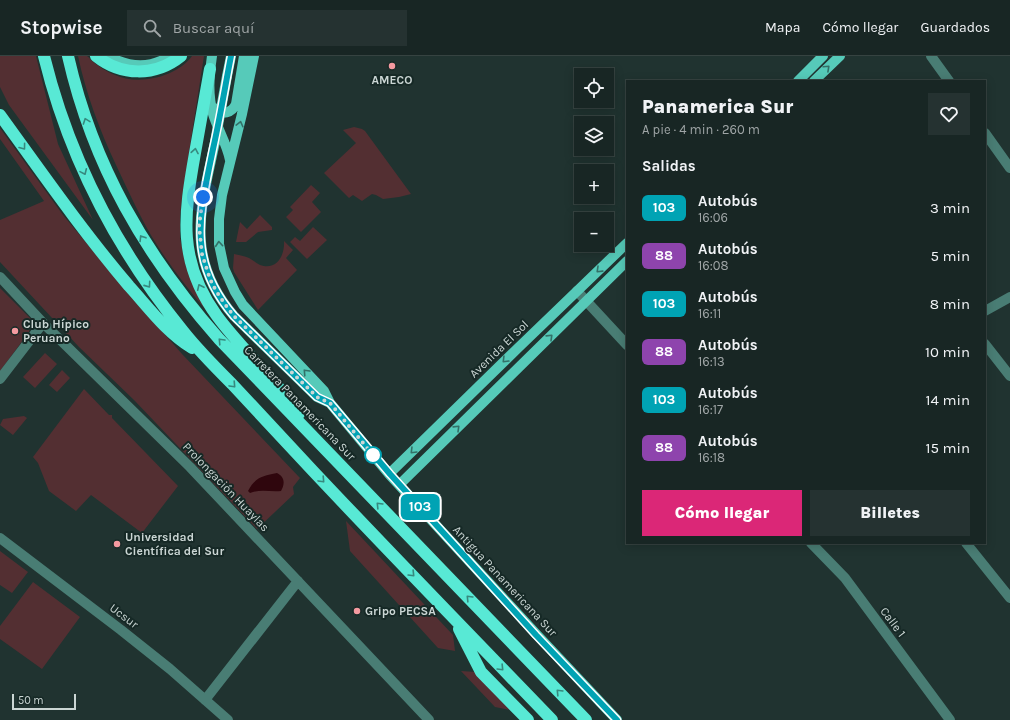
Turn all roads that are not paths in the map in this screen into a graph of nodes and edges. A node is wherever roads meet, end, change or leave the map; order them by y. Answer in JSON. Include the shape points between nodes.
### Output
{"nodes":[{"id":1,"x":44,"y":56,"type":"edge"},
{"id":2,"x":68,"y":56,"type":"edge"},
{"id":3,"x":96,"y":56,"type":"edge"},
{"id":4,"x":108,"y":56,"type":"edge"},
{"id":5,"x":170,"y":56,"type":"edge"},
{"id":6,"x":181,"y":56,"type":"edge"},
{"id":7,"x":212,"y":56,"type":"edge"},
{"id":8,"x":231,"y":56,"type":"edge"},
{"id":9,"x":244,"y":56,"type":"edge"},
{"id":10,"x":254,"y":56,"type":"edge"},
{"id":11,"x":823,"y":56,"type":"edge"},
{"id":12,"x":840,"y":56,"type":"edge"},
{"id":13,"x":932,"y":56,"type":"edge"},
{"id":14,"x":210,"y":69,"type":"junction"},
{"id":15,"x":799,"y":80,"type":"edge"},
{"id":16,"x":815,"y":80,"type":"edge"},
{"id":17,"x":948,"y":80,"type":"edge"},
{"id":18,"x":211,"y":103,"type":"junction"},
{"id":19,"x":0,"y":115,"type":"edge"},
{"id":20,"x":986,"y":134,"type":"edge"},
{"id":21,"x":230,"y":162,"type":"junction"},
{"id":22,"x":1010,"y":168,"type":"edge"},
{"id":23,"x":626,"y":244,"type":"edge"},
{"id":24,"x":626,"y":262,"type":"edge"},
{"id":25,"x":0,"y":277,"type":"edge"},
{"id":26,"x":577,"y":291,"type":"junction"},
{"id":27,"x":1010,"y":297,"type":"edge"},
{"id":28,"x":587,"y":301,"type":"junction"},
{"id":29,"x":986,"y":310,"type":"edge"},
{"id":30,"x":43,"y":323,"type":"junction"},
{"id":31,"x":626,"y":344,"type":"edge"},
{"id":32,"x":986,"y":345,"type":"edge"},
{"id":33,"x":206,"y":357,"type":"junction"},
{"id":34,"x":1010,"y":376,"type":"edge"},
{"id":35,"x":0,"y":379,"type":"edge"},
{"id":36,"x":330,"y":403,"type":"junction"},
{"id":37,"x":316,"y":440,"type":"junction"},
{"id":38,"x":390,"y":474,"type":"junction"},
{"id":39,"x":399,"y":485,"type":"junction"},
{"id":40,"x":0,"y":538,"type":"edge"},
{"id":41,"x":812,"y":544,"type":"edge"},
{"id":42,"x":967,"y":544,"type":"edge"},
{"id":43,"x":298,"y":581,"type":"junction"},
{"id":44,"x":1010,"y":598,"type":"edge"},
{"id":45,"x":453,"y":618,"type":"junction"},
{"id":46,"x":205,"y":700,"type":"junction"},
{"id":47,"x":228,"y":720,"type":"edge"},
{"id":48,"x":429,"y":720,"type":"edge"},
{"id":49,"x":528,"y":720,"type":"edge"},
{"id":50,"x":552,"y":720,"type":"edge"},
{"id":51,"x":586,"y":720,"type":"edge"},
{"id":52,"x":617,"y":720,"type":"edge"},
{"id":53,"x":950,"y":720,"type":"edge"}],
"edges":[{"from":1,"to":33,"type":"highway","one_way":true,"via":[[69,135],[104,214],[155,295]]},
{"from":37,"to":2,"type":"highway","name":"Carretera Panamericana Sur","one_way":true,"via":[[214,333],[156,260],[126,211],[99,155],[84,114]]},
{"from":3,"to":6,"type":"highway","via":[[118,69],[136,72],[162,68]]},
{"from":4,"to":5,"type":"main road","via":[[125,64],[141,66]]},
{"from":7,"to":14,"type":"main road"},
{"from":8,"to":36,"type":"main road","name":"Antigua Panamericana Sur","bridge":true,"via":[[203,197],[199,226],[202,254],[210,279],[234,316],[317,397]]},
{"from":9,"to":18,"type":"main road","via":[[234,108],[224,113],[216,110]]},
{"from":21,"to":10,"type":"main road","name":"Antigua Panamericana Sur","one_way":true},
{"from":11,"to":15,"type":"main road"},
{"from":16,"to":12,"type":"main road","one_way":true},
{"from":13,"to":17,"type":"street"},
{"from":14,"to":18,"type":"main road"},
{"from":37,"to":14,"type":"highway","one_way":true,"via":[[286,396],[217,315],[200,288],[192,267],[186,233],[186,202]]},
{"from":18,"to":21,"type":"main road"},
{"from":19,"to":33,"type":"highway","one_way":true,"via":[[112,265],[157,319],[179,340]]},
{"from":20,"to":22,"type":"street"},
{"from":36,"to":21,"type":"main road","name":"Antigua Panamericana Sur","one_way":true,"via":[[324,391],[243,305],[224,268],[219,244],[219,218]]},
{"from":23,"to":26,"type":"main road","name":"Avenida El Sol","one_way":true},
{"from":24,"to":28,"type":"main road"},
{"from":25,"to":30,"type":"street","name":"Prolongación Huaylas"},
{"from":26,"to":28,"type":"street"},
{"from":26,"to":38,"type":"main road","name":"Avenida El Sol","one_way":true},
{"from":27,"to":29,"type":"street"},
{"from":28,"to":31,"type":"street"},
{"from":39,"to":28,"type":"main road","one_way":true},
{"from":30,"to":35,"type":"street"},
{"from":30,"to":43,"type":"street","name":"Prolongación Huaylas","via":[[190,467]]},
{"from":32,"to":34,"type":"street"},
{"from":33,"to":45,"type":"highway","one_way":true},
{"from":36,"to":38,"type":"main road","name":"Antigua Panamericana Sur"},
{"from":51,"to":37,"type":"highway","name":"Carretera Panamericana Sur","one_way":true},
{"from":38,"to":39,"type":"main road","name":"Antigua Panamericana Sur"},
{"from":39,"to":52,"type":"main road","name":"Antigua Panamericana Sur"},
{"from":40,"to":46,"type":"street","name":"Ucsur","via":[[121,630]]},
{"from":41,"to":53,"type":"street","name":"Calle 1","via":[[845,578]]},
{"from":42,"to":44,"type":"street"},
{"from":43,"to":46,"type":"street"},
{"from":43,"to":48,"type":"street","name":"Prolongación Huaylas"},
{"from":45,"to":49,"type":"highway","via":[[481,672]]},
{"from":45,"to":50,"type":"highway","one_way":true},
{"from":46,"to":47,"type":"street","name":"Ucsur"}]}
